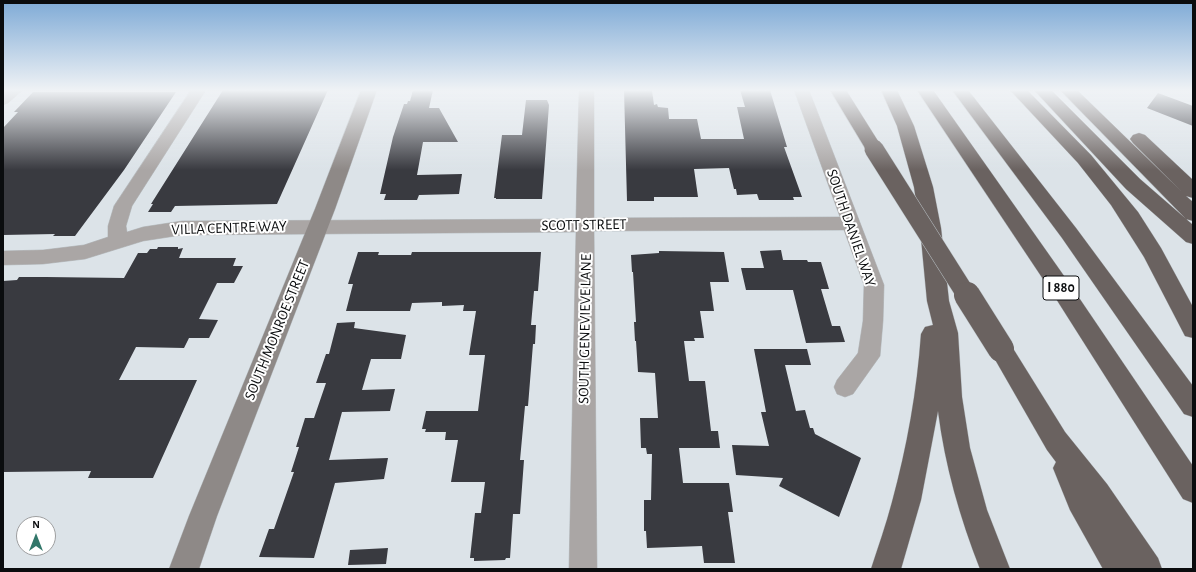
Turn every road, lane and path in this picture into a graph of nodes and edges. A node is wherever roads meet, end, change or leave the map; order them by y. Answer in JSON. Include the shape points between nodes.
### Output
{"nodes":[{"id":1,"x":181,"y":117,"type":"edge"},
{"id":2,"x":359,"y":117,"type":"edge"},
{"id":3,"x":586,"y":117,"type":"edge"},
{"id":4,"x":812,"y":117,"type":"edge"},
{"id":5,"x":854,"y":117,"type":"edge"},
{"id":6,"x":901,"y":117,"type":"edge"},
{"id":7,"x":943,"y":117,"type":"edge"},
{"id":8,"x":980,"y":117,"type":"edge"},
{"id":9,"x":1044,"y":117,"type":"edge"},
{"id":10,"x":1068,"y":117,"type":"edge"},
{"id":11,"x":1095,"y":117,"type":"edge"},
{"id":12,"x":1115,"y":117,"type":"edge"},
{"id":13,"x":1193,"y":191,"type":"edge"},
{"id":14,"x":1193,"y":214,"type":"edge"},
{"id":15,"x":850,"y":223,"type":"junction"},
{"id":16,"x":585,"y":225,"type":"junction"},
{"id":17,"x":318,"y":226,"type":"junction"},
{"id":18,"x":1193,"y":237,"type":"edge"},
{"id":19,"x":118,"y":241,"type":"junction"},
{"id":20,"x":3,"y":258,"type":"edge"},
{"id":21,"x":938,"y":302,"type":"junction"},
{"id":22,"x":1193,"y":329,"type":"edge"},
{"id":23,"x":845,"y":387,"type":"dead end"},
{"id":24,"x":1193,"y":406,"type":"edge"},
{"id":25,"x":1056,"y":441,"type":"junction"},
{"id":26,"x":1193,"y":490,"type":"edge"},
{"id":27,"x":184,"y":569,"type":"edge"},
{"id":28,"x":583,"y":569,"type":"edge"},
{"id":29,"x":886,"y":569,"type":"edge"},
{"id":30,"x":995,"y":569,"type":"edge"},
{"id":31,"x":1119,"y":569,"type":"edge"},
{"id":32,"x":1147,"y":569,"type":"edge"}],
"edges":[{"from":1,"to":19,"type":"street","via":[[123,206],[117,226]]},
{"from":2,"to":17,"type":"main road","name":"SOUTH MONROE STREET"},
{"from":3,"to":16,"type":"street","name":"SOUTH GENEVIEVE LANE"},
{"from":4,"to":15,"type":"street","name":"SOUTH DANIEL WAY"},
{"from":5,"to":25,"type":"highway","bridge":true,"via":[[1001,348]]},
{"from":6,"to":21,"type":"highway","via":[[908,133],[921,182],[933,245]]},
{"from":7,"to":26,"type":"highway","number":"I 880","via":[[1024,233]]},
{"from":8,"to":24,"type":"highway","number":"I 880","via":[[1069,233]]},
{"from":9,"to":22,"type":"highway","via":[[1106,184],[1130,218]]},
{"from":10,"to":18,"type":"highway","via":[[1133,184]]},
{"from":11,"to":14,"type":"highway"},
{"from":12,"to":13,"type":"highway"},
{"from":15,"to":16,"type":"street","name":"SCOTT STREET"},
{"from":15,"to":23,"type":"street","name":"SOUTH DANIEL WAY","via":[[874,285],[873,321],[869,356]]},
{"from":16,"to":17,"type":"street","name":"SCOTT STREET"},
{"from":16,"to":28,"type":"street","name":"SOUTH GENEVIEVE LANE"},
{"from":17,"to":19,"type":"street","name":"VILLA CENTRE WAY","via":[[182,228]]},
{"from":17,"to":27,"type":"main road","name":"SOUTH MONROE STREET"},
{"from":19,"to":20,"type":"street","name":"VILLA CENTRE WAY","via":[[85,252]]},
{"from":21,"to":29,"type":"highway","via":[[924,422],[909,492]]},
{"from":21,"to":30,"type":"highway","via":[[946,332],[950,406],[957,448],[971,502]]},
{"from":25,"to":31,"type":"highway","via":[[1080,500]]},
{"from":25,"to":32,"type":"highway"}]}
